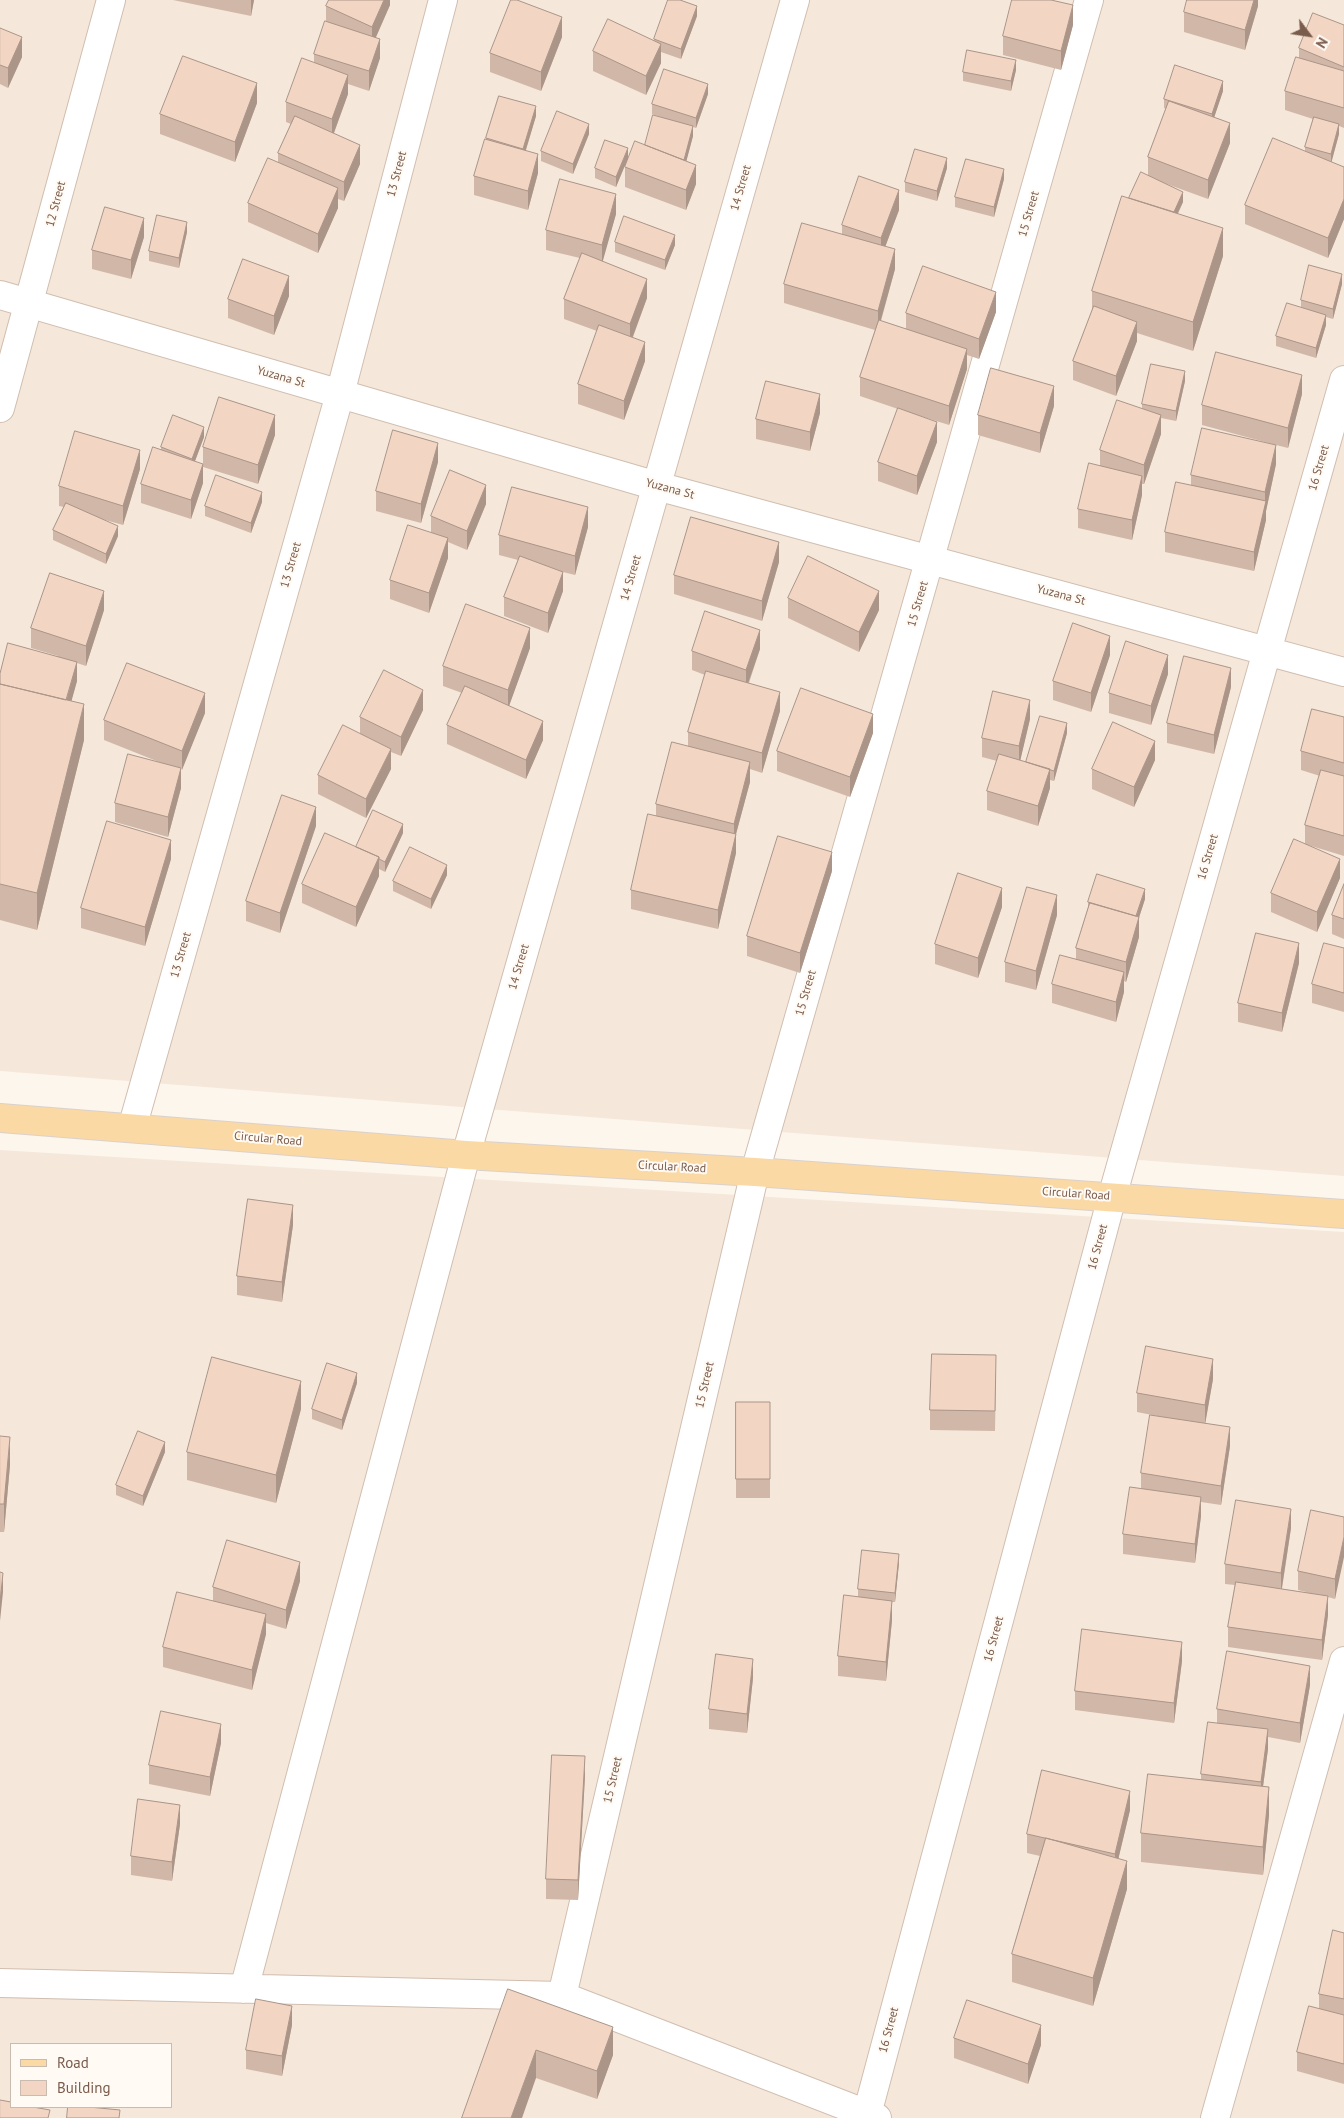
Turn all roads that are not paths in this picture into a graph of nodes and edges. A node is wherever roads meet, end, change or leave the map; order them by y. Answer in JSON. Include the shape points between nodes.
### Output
{"nodes":[{"id":1,"x":111,"y":0,"type":"edge"},
{"id":2,"x":443,"y":0,"type":"edge"},
{"id":3,"x":795,"y":0,"type":"edge"},
{"id":4,"x":1089,"y":0,"type":"edge"},
{"id":5,"x":0,"y":295,"type":"edge"},
{"id":6,"x":29,"y":303,"type":"junction"},
{"id":7,"x":1344,"y":380,"type":"edge"},
{"id":8,"x":340,"y":394,"type":"junction"},
{"id":9,"x":0,"y":408,"type":"edge"},
{"id":10,"x":657,"y":486,"type":"junction"},
{"id":11,"x":931,"y":560,"type":"junction"},
{"id":12,"x":1267,"y":651,"type":"junction"},
{"id":13,"x":1344,"y":672,"type":"edge"},
{"id":14,"x":0,"y":1118,"type":"edge"},
{"id":15,"x":132,"y":1128,"type":"junction"},
{"id":16,"x":466,"y":1155,"type":"junction"},
{"id":17,"x":755,"y":1172,"type":"junction"},
{"id":18,"x":1112,"y":1197,"type":"junction"},
{"id":19,"x":1344,"y":1214,"type":"edge"},
{"id":20,"x":1344,"y":1661,"type":"edge"},
{"id":21,"x":0,"y":1983,"type":"edge"},
{"id":22,"x":244,"y":1989,"type":"junction"},
{"id":23,"x":562,"y":1996,"type":"junction"},
{"id":24,"x":870,"y":2117,"type":"edge"},
{"id":25,"x":1215,"y":2118,"type":"edge"}],
"edges":[{"from":1,"to":6,"type":"street","name":"12 Street"},
{"from":2,"to":8,"type":"street","name":"13 Street"},
{"from":3,"to":10,"type":"street","name":"14 Street"},
{"from":4,"to":11,"type":"street","name":"15 Street"},
{"from":5,"to":6,"type":"street","name":"Yuzana St"},
{"from":6,"to":8,"type":"street","name":"Yuzana St"},
{"from":6,"to":9,"type":"street","name":"12 Street"},
{"from":7,"to":12,"type":"street","name":"16 Street"},
{"from":8,"to":10,"type":"street","name":"Yuzana St"},
{"from":8,"to":15,"type":"street","name":"13 Street"},
{"from":10,"to":11,"type":"street","name":"Yuzana St"},
{"from":10,"to":16,"type":"street","name":"14 Street"},
{"from":11,"to":12,"type":"street","name":"Yuzana St"},
{"from":11,"to":17,"type":"street","name":"15 Street"},
{"from":12,"to":13,"type":"street","name":"Yuzana St"},
{"from":12,"to":18,"type":"street","name":"16 Street"},
{"from":14,"to":15,"type":"main road","name":"Circular Road"},
{"from":15,"to":16,"type":"main road","name":"Circular Road"},
{"from":16,"to":17,"type":"main road","name":"Circular Road"},
{"from":16,"to":22,"type":"street","name":"14 Street"},
{"from":17,"to":18,"type":"main road","name":"Circular Road"},
{"from":17,"to":23,"type":"street","name":"15 Street"},
{"from":18,"to":19,"type":"main road","name":"Circular Road"},
{"from":18,"to":24,"type":"street","name":"16 Street"},
{"from":20,"to":25,"type":"street"},
{"from":21,"to":22,"type":"street"},
{"from":22,"to":23,"type":"street"},
{"from":23,"to":24,"type":"street"}]}
